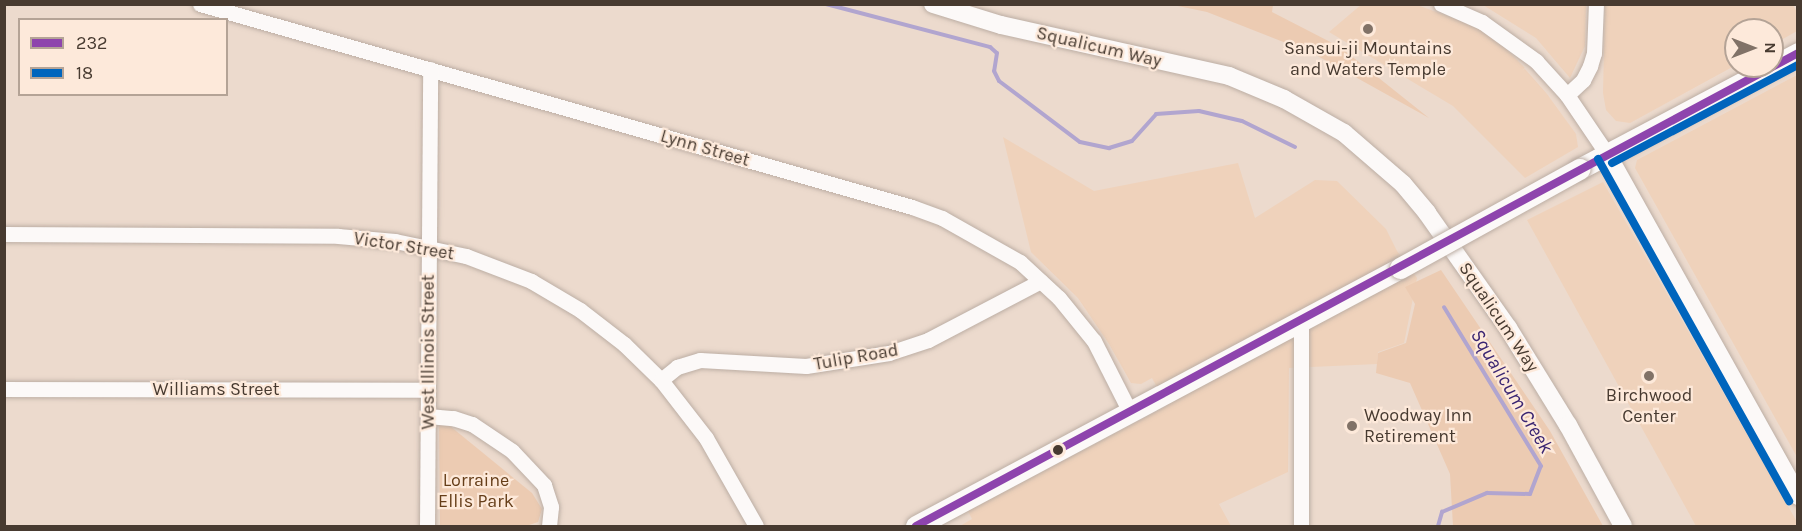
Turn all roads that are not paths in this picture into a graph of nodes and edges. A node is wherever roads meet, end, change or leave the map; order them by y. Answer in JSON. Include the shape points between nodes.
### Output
{"nodes":[{"id":1,"x":200,"y":4,"type":"edge"},
{"id":2,"x":933,"y":4,"type":"edge"},
{"id":3,"x":1441,"y":4,"type":"edge"},
{"id":4,"x":1596,"y":4,"type":"edge"},
{"id":5,"x":1797,"y":53,"type":"edge"},
{"id":6,"x":430,"y":69,"type":"junction"},
{"id":7,"x":1568,"y":95,"type":"junction"},
{"id":8,"x":1607,"y":154,"type":"junction"},
{"id":9,"x":4,"y":234,"type":"edge"},
{"id":10,"x":429,"y":246,"type":"junction"},
{"id":11,"x":1041,"y":281,"type":"junction"},
{"id":12,"x":1301,"y":320,"type":"junction"},
{"id":13,"x":661,"y":380,"type":"junction"},
{"id":14,"x":4,"y":389,"type":"edge"},
{"id":15,"x":428,"y":390,"type":"junction"},
{"id":16,"x":1130,"y":412,"type":"junction"},
{"id":17,"x":428,"y":416,"type":"junction"},
{"id":18,"x":1797,"y":496,"type":"edge"},
{"id":19,"x":427,"y":526,"type":"edge"},
{"id":20,"x":549,"y":526,"type":"edge"},
{"id":21,"x":756,"y":526,"type":"edge"},
{"id":22,"x":916,"y":526,"type":"edge"},
{"id":23,"x":1301,"y":526,"type":"edge"},
{"id":24,"x":1623,"y":526,"type":"edge"}],
"edges":[{"from":1,"to":6,"type":"street","name":"Lynn Street"},
{"from":2,"to":24,"type":"street","name":"Squalicum Way","via":[[1001,25],[1228,76],[1284,99],[1344,133],[1403,184],[1427,213],[1520,348]]},
{"from":3,"to":7,"type":"street","via":[[1482,22],[1536,61]]},
{"from":4,"to":7,"type":"street","via":[[1590,66]]},
{"from":5,"to":8,"type":"main road"},
{"from":6,"to":10,"type":"street","name":"West Illinois Street"},
{"from":6,"to":11,"type":"street","name":"Lynn Street","via":[[912,207],[968,231],[1020,262]]},
{"from":7,"to":8,"type":"street"},
{"from":8,"to":12,"type":"main road","bridge":true},
{"from":8,"to":18,"type":"street"},
{"from":9,"to":10,"type":"street","name":"Victor Street","via":[[339,236]]},
{"from":10,"to":13,"type":"street","name":"Victor Street","via":[[531,281],[580,310],[624,344]]},
{"from":10,"to":15,"type":"street","name":"West Illinois Street"},
{"from":11,"to":13,"type":"street","name":"Tulip Road","via":[[927,340],[889,353],[806,366],[700,360],[677,367]]},
{"from":11,"to":16,"type":"street","name":"Lynn Street","via":[[1086,330]]},
{"from":12,"to":16,"type":"main road"},
{"from":12,"to":23,"type":"street"},
{"from":13,"to":21,"type":"street","name":"Victor Street","via":[[706,438]]},
{"from":14,"to":15,"type":"street","name":"Williams Street"},
{"from":15,"to":17,"type":"street","name":"West Illinois Street"},
{"from":16,"to":22,"type":"main road"},
{"from":17,"to":19,"type":"street","name":"West Illinois Street"},
{"from":17,"to":20,"type":"street","via":[[453,417],[472,424],[519,458],[544,485],[551,507]]}]}
